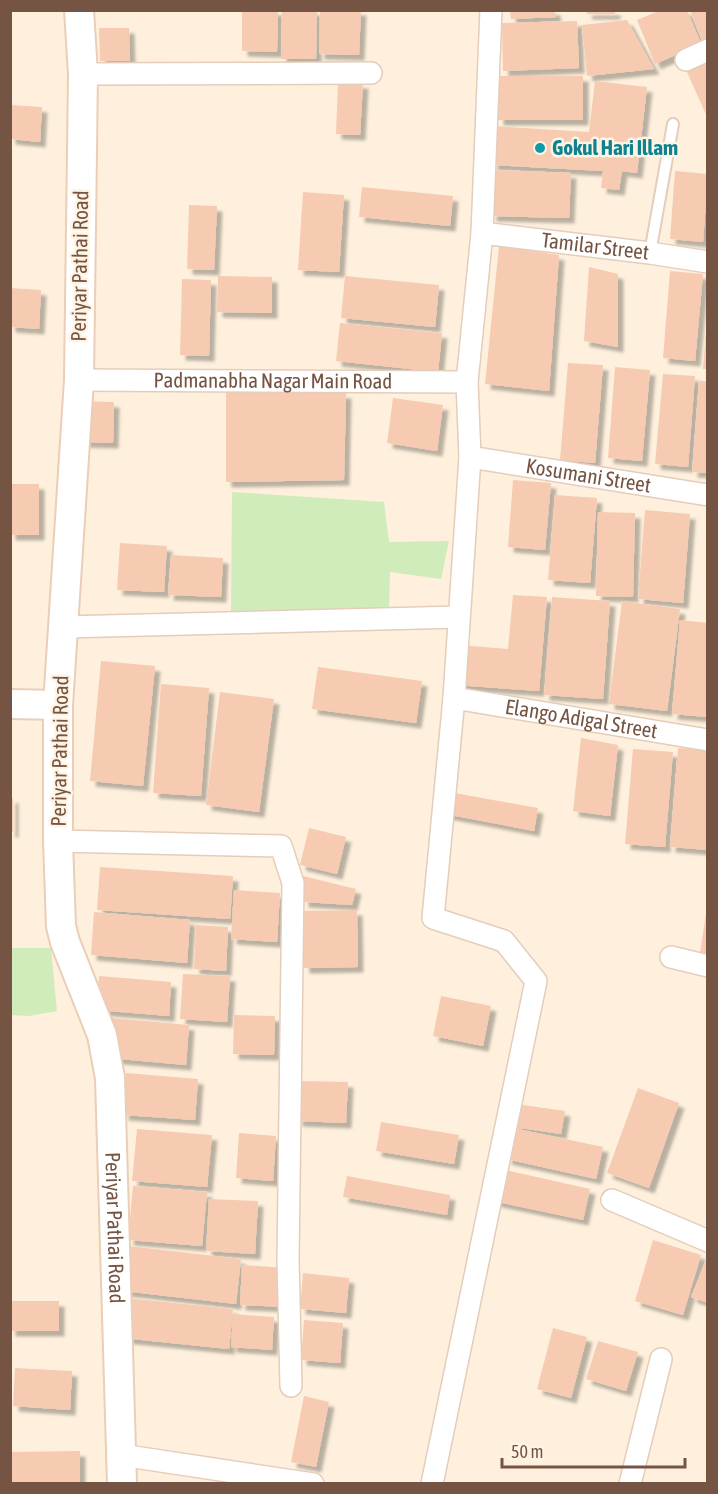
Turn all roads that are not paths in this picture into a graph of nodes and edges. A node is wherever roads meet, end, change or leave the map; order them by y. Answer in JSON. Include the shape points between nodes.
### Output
{"nodes":[{"id":1,"x":79,"y":10,"type":"edge"},
{"id":2,"x":490,"y":10,"type":"edge"},
{"id":3,"x":708,"y":50,"type":"edge"},
{"id":4,"x":686,"y":60,"type":"dead end"},
{"id":5,"x":371,"y":73,"type":"dead end"},
{"id":6,"x":83,"y":74,"type":"junction"},
{"id":7,"x":673,"y":123,"type":"dead end"},
{"id":8,"x":482,"y":232,"type":"junction"},
{"id":9,"x":650,"y":253,"type":"junction"},
{"id":10,"x":708,"y":262,"type":"edge"},
{"id":11,"x":79,"y":380,"type":"junction"},
{"id":12,"x":467,"y":382,"type":"junction"},
{"id":13,"x":470,"y":457,"type":"junction"},
{"id":14,"x":708,"y":495,"type":"edge"},
{"id":15,"x":459,"y":617,"type":"junction"},
{"id":16,"x":64,"y":627,"type":"junction"},
{"id":17,"x":454,"y":698,"type":"junction"},
{"id":18,"x":10,"y":705,"type":"edge"},
{"id":19,"x":58,"y":705,"type":"junction"},
{"id":20,"x":708,"y":741,"type":"edge"},
{"id":21,"x":58,"y":841,"type":"junction"},
{"id":22,"x":671,"y":957,"type":"dead end"},
{"id":23,"x":708,"y":966,"type":"edge"},
{"id":24,"x":612,"y":1200,"type":"dead end"},
{"id":25,"x":708,"y":1241,"type":"edge"},
{"id":26,"x":661,"y":1359,"type":"dead end"},
{"id":27,"x":291,"y":1386,"type":"dead end"},
{"id":28,"x":121,"y":1455,"type":"junction"},
{"id":29,"x":122,"y":1484,"type":"edge"},
{"id":30,"x":313,"y":1484,"type":"edge"},
{"id":31,"x":432,"y":1484,"type":"edge"},
{"id":32,"x":630,"y":1484,"type":"edge"}],
"edges":[{"from":1,"to":6,"type":"street","name":"Periyar Pathai Road"},
{"from":2,"to":8,"type":"street"},
{"from":3,"to":4,"type":"street"},
{"from":5,"to":6,"type":"street"},
{"from":6,"to":11,"type":"street","name":"Periyar Pathai Road"},
{"from":7,"to":9,"type":"lane"},
{"from":8,"to":9,"type":"street","name":"Tamilar Street"},
{"from":8,"to":12,"type":"street"},
{"from":9,"to":10,"type":"street","name":"Tamilar Street"},
{"from":11,"to":12,"type":"street","name":"Padmanabha Nagar Main Road"},
{"from":11,"to":16,"type":"street","name":"Periyar Pathai Road"},
{"from":12,"to":13,"type":"street"},
{"from":13,"to":14,"type":"street","name":"Kosumani Street"},
{"from":13,"to":15,"type":"street"},
{"from":15,"to":16,"type":"street"},
{"from":15,"to":17,"type":"street"},
{"from":16,"to":19,"type":"street","name":"Periyar Pathai Road"},
{"from":17,"to":20,"type":"street","name":"Elango Adigal Street"},
{"from":17,"to":31,"type":"street","via":[[433,918],[504,941],[536,981]]},
{"from":18,"to":19,"type":"street"},
{"from":19,"to":21,"type":"street","name":"Periyar Pathai Road"},
{"from":21,"to":27,"type":"street","via":[[281,846],[292,884],[288,1260]]},
{"from":21,"to":28,"type":"street","name":"Periyar Pathai Road","via":[[61,926],[102,1035],[110,1077]]},
{"from":22,"to":23,"type":"street"},
{"from":24,"to":25,"type":"street"},
{"from":26,"to":32,"type":"street"},
{"from":28,"to":29,"type":"street","name":"Periyar Pathai Road"},
{"from":28,"to":30,"type":"street"}]}
